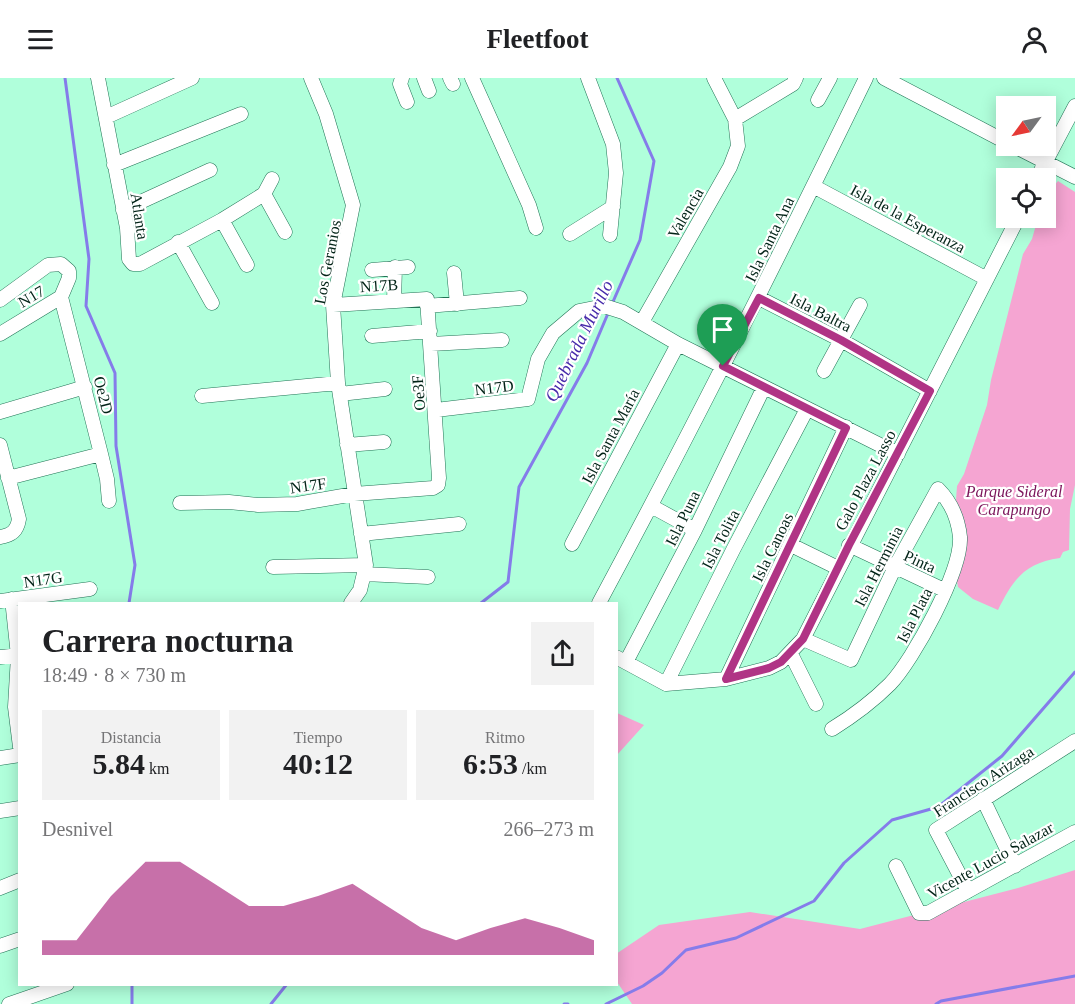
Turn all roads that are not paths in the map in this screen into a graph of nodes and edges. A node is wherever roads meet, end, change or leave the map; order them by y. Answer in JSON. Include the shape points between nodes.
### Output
{"nodes":[{"id":1,"x":98,"y":78,"type":"edge"},
{"id":2,"x":192,"y":78,"type":"edge"},
{"id":3,"x":311,"y":78,"type":"edge"},
{"id":4,"x":402,"y":78,"type":"edge"},
{"id":5,"x":472,"y":78,"type":"edge"},
{"id":6,"x":588,"y":78,"type":"edge"},
{"id":7,"x":714,"y":78,"type":"edge"},
{"id":8,"x":796,"y":78,"type":"edge"},
{"id":9,"x":830,"y":78,"type":"edge"},
{"id":10,"x":866,"y":78,"type":"edge"},
{"id":11,"x":884,"y":78,"type":"edge"},
{"id":12,"x":818,"y":100,"type":"dead end"},
{"id":13,"x":408,"y":102,"type":"dead end"},
{"id":14,"x":1075,"y":106,"type":"edge"},
{"id":15,"x":241,"y":114,"type":"dead end"},
{"id":16,"x":106,"y":117,"type":"junction"},
{"id":17,"x":735,"y":120,"type":"junction"},
{"id":18,"x":996,"y":137,"type":"edge"},
{"id":19,"x":1034,"y":156,"type":"edge"},
{"id":20,"x":1046,"y":162,"type":"junction"},
{"id":21,"x":114,"y":165,"type":"junction"},
{"id":22,"x":1043,"y":168,"type":"edge"},
{"id":23,"x":210,"y":170,"type":"dead end"},
{"id":24,"x":1075,"y":177,"type":"edge"},
{"id":25,"x":272,"y":179,"type":"dead end"},
{"id":26,"x":813,"y":186,"type":"junction"},
{"id":27,"x":264,"y":194,"type":"junction"},
{"id":28,"x":613,"y":207,"type":"junction"},
{"id":29,"x":123,"y":210,"type":"junction"},
{"id":30,"x":222,"y":220,"type":"junction"},
{"id":31,"x":536,"y":228,"type":"dead end"},
{"id":32,"x":1013,"y":228,"type":"edge"},
{"id":33,"x":285,"y":232,"type":"dead end"},
{"id":34,"x":570,"y":234,"type":"dead end"},
{"id":35,"x":610,"y":235,"type":"dead end"},
{"id":36,"x":178,"y":242,"type":"junction"},
{"id":37,"x":247,"y":265,"type":"dead end"},
{"id":38,"x":372,"y":270,"type":"dead end"},
{"id":39,"x":454,"y":273,"type":"dead end"},
{"id":40,"x":987,"y":279,"type":"junction"},
{"id":41,"x":62,"y":297,"type":"junction"},
{"id":42,"x":520,"y":298,"type":"dead end"},
{"id":43,"x":759,"y":298,"type":"junction"},
{"id":44,"x":0,"y":300,"type":"edge"},
{"id":45,"x":393,"y":301,"type":"junction"},
{"id":46,"x":427,"y":302,"type":"junction"},
{"id":47,"x":212,"y":303,"type":"dead end"},
{"id":48,"x":457,"y":304,"type":"junction"},
{"id":49,"x":333,"y":305,"type":"junction"},
{"id":50,"x":860,"y":305,"type":"dead end"},
{"id":51,"x":642,"y":322,"type":"junction"},
{"id":52,"x":0,"y":334,"type":"edge"},
{"id":53,"x":372,"y":336,"type":"dead end"},
{"id":54,"x":430,"y":338,"type":"junction"},
{"id":55,"x":502,"y":340,"type":"dead end"},
{"id":56,"x":841,"y":340,"type":"junction"},
{"id":57,"x":678,"y":344,"type":"junction"},
{"id":58,"x":723,"y":366,"type":"junction"},
{"id":59,"x":824,"y":371,"type":"dead end"},
{"id":60,"x":85,"y":387,"type":"junction"},
{"id":61,"x":764,"y":387,"type":"junction"},
{"id":62,"x":339,"y":388,"type":"junction"},
{"id":63,"x":385,"y":389,"type":"dead end"},
{"id":64,"x":930,"y":391,"type":"junction"},
{"id":65,"x":202,"y":396,"type":"dead end"},
{"id":66,"x":807,"y":409,"type":"junction"},
{"id":67,"x":436,"y":410,"type":"junction"},
{"id":68,"x":0,"y":412,"type":"edge"},
{"id":69,"x":846,"y":428,"type":"junction"},
{"id":70,"x":384,"y":442,"type":"dead end"},
{"id":71,"x":0,"y":445,"type":"edge"},
{"id":72,"x":347,"y":445,"type":"junction"},
{"id":73,"x":101,"y":454,"type":"junction"},
{"id":74,"x":898,"y":454,"type":"junction"},
{"id":75,"x":5,"y":469,"type":"edge"},
{"id":76,"x":438,"y":485,"type":"joint"},
{"id":77,"x":938,"y":489,"type":"joint"},
{"id":78,"x":354,"y":494,"type":"junction"},
{"id":79,"x":109,"y":501,"type":"dead end"},
{"id":80,"x":180,"y":503,"type":"dead end"},
{"id":81,"x":651,"y":506,"type":"junction"},
{"id":82,"x":459,"y":524,"type":"dead end"},
{"id":83,"x":695,"y":531,"type":"junction"},
{"id":84,"x":361,"y":534,"type":"junction"},
{"id":85,"x":0,"y":537,"type":"edge"},
{"id":86,"x":572,"y":544,"type":"dead end"},
{"id":87,"x":791,"y":545,"type":"junction"},
{"id":88,"x":849,"y":545,"type":"junction"},
{"id":89,"x":273,"y":567,"type":"dead end"},
{"id":90,"x":895,"y":567,"type":"junction"},
{"id":91,"x":838,"y":568,"type":"junction"},
{"id":92,"x":365,"y":569,"type":"junction"},
{"id":93,"x":428,"y":577,"type":"dead end"},
{"id":94,"x":90,"y":589,"type":"dead end"},
{"id":95,"x":944,"y":590,"type":"junction"},
{"id":96,"x":6,"y":600,"type":"edge"},
{"id":97,"x":352,"y":602,"type":"edge"},
{"id":98,"x":599,"y":602,"type":"edge"},
{"id":99,"x":803,"y":639,"type":"junction"},
{"id":100,"x":18,"y":652,"type":"edge"},
{"id":101,"x":791,"y":654,"type":"junction"},
{"id":102,"x":18,"y":656,"type":"edge"},
{"id":103,"x":0,"y":657,"type":"edge"},
{"id":104,"x":621,"y":660,"type":"edge"},
{"id":105,"x":726,"y":679,"type":"junction"},
{"id":106,"x":18,"y":682,"type":"edge"},
{"id":107,"x":666,"y":684,"type":"junction"},
{"id":108,"x":816,"y":704,"type":"dead end"},
{"id":109,"x":17,"y":707,"type":"edge"},
{"id":110,"x":0,"y":709,"type":"edge"},
{"id":111,"x":832,"y":729,"type":"dead end"},
{"id":112,"x":1075,"y":741,"type":"edge"},
{"id":113,"x":18,"y":755,"type":"edge"},
{"id":114,"x":0,"y":758,"type":"edge"},
{"id":115,"x":983,"y":799,"type":"junction"},
{"id":116,"x":18,"y":808,"type":"edge"},
{"id":117,"x":0,"y":811,"type":"edge"},
{"id":118,"x":1075,"y":832,"type":"edge"},
{"id":119,"x":896,"y":866,"type":"dead end"},
{"id":120,"x":1015,"y":866,"type":"junction"},
{"id":121,"x":18,"y":881,"type":"edge"},
{"id":122,"x":0,"y":888,"type":"edge"},
{"id":123,"x":968,"y":891,"type":"junction"},
{"id":124,"x":18,"y":940,"type":"edge"},
{"id":125,"x":0,"y":946,"type":"edge"},
{"id":126,"x":61,"y":986,"type":"edge"},
{"id":127,"x":9,"y":1004,"type":"edge"}],
"edges":[{"from":1,"to":16,"type":"street","name":"Atlanta"},
{"from":2,"to":16,"type":"street"},
{"from":3,"to":49,"type":"street","name":"Los Geranios","via":[[354,206]]},
{"from":4,"to":13,"type":"street","via":[[400,84]]},
{"from":5,"to":31,"type":"street"},
{"from":6,"to":28,"type":"street","via":[[613,144]]},
{"from":7,"to":17,"type":"street","name":"Valencia"},
{"from":8,"to":17,"type":"street"},
{"from":9,"to":12,"type":"street"},
{"from":10,"to":26,"type":"street","name":"Isla Santa Ana"},
{"from":11,"to":18,"type":"street"},
{"from":14,"to":20,"type":"street"},
{"from":15,"to":21,"type":"street"},
{"from":16,"to":21,"type":"street","name":"Atlanta"},
{"from":17,"to":51,"type":"street","name":"Valencia","via":[[738,146],[730,167]]},
{"from":19,"to":20,"type":"street"},
{"from":20,"to":22,"type":"street"},
{"from":20,"to":24,"type":"street"},
{"from":21,"to":29,"type":"street","name":"Atlanta"},
{"from":23,"to":29,"type":"street"},
{"from":25,"to":27,"type":"street"},
{"from":26,"to":40,"type":"street","name":"Isla de la Esperanza"},
{"from":26,"to":43,"type":"street","name":"Isla Santa Ana"},
{"from":27,"to":30,"type":"street","name":"Atlanta"},
{"from":27,"to":33,"type":"street"},
{"from":28,"to":34,"type":"street"},
{"from":28,"to":35,"type":"street"},
{"from":29,"to":36,"type":"street","name":"Atlanta","via":[[129,259],[133,264],[140,264]]},
{"from":30,"to":36,"type":"street","name":"Atlanta"},
{"from":30,"to":37,"type":"street"},
{"from":32,"to":40,"type":"street","name":"Galo Plaza Lasso"},
{"from":36,"to":47,"type":"street"},
{"from":38,"to":45,"type":"street","via":[[402,267]]},
{"from":39,"to":48,"type":"street"},
{"from":40,"to":64,"type":"street","name":"Galo Plaza Lasso"},
{"from":41,"to":44,"type":"street","name":"N17","via":[[69,271],[66,266],[51,264]]},
{"from":41,"to":52,"type":"street","name":"N17"},
{"from":41,"to":60,"type":"street","name":"Oe2D"},
{"from":42,"to":48,"type":"street","name":"N17B"},
{"from":43,"to":56,"type":"street","name":"Isla Baltra"},
{"from":43,"to":58,"type":"street","name":"Isla Santa Ana"},
{"from":45,"to":46,"type":"street","name":"N17B"},
{"from":45,"to":49,"type":"street","name":"N17B"},
{"from":46,"to":48,"type":"street","name":"N17B"},
{"from":46,"to":54,"type":"street","name":"Oe3F"},
{"from":49,"to":62,"type":"street","name":"Los Geranios"},
{"from":50,"to":56,"type":"street"},
{"from":51,"to":57,"type":"street"},
{"from":51,"to":67,"type":"street","name":"N17D","via":[[604,306],[579,311],[553,333],[538,359],[528,399]]},
{"from":53,"to":54,"type":"street"},
{"from":54,"to":55,"type":"street"},
{"from":54,"to":67,"type":"street","name":"Oe3F"},
{"from":56,"to":59,"type":"street"},
{"from":56,"to":64,"type":"street","name":"Isla Baltra"},
{"from":57,"to":58,"type":"street"},
{"from":57,"to":86,"type":"street","name":"Isla Santa María"},
{"from":58,"to":61,"type":"street"},
{"from":58,"to":81,"type":"street","name":"Isla Santa Ana"},
{"from":60,"to":68,"type":"street"},
{"from":60,"to":73,"type":"street","name":"Oe2D"},
{"from":61,"to":66,"type":"street"},
{"from":61,"to":83,"type":"street","name":"Isla Puna"},
{"from":62,"to":63,"type":"street"},
{"from":62,"to":65,"type":"street"},
{"from":62,"to":72,"type":"street","name":"Los Geranios"},
{"from":64,"to":74,"type":"street","name":"Galo Plaza Lasso"},
{"from":66,"to":69,"type":"street"},
{"from":66,"to":107,"type":"street","name":"Isla Tolita"},
{"from":67,"to":76,"type":"street","name":"Oe3F"},
{"from":69,"to":74,"type":"street"},
{"from":69,"to":87,"type":"street","name":"Isla Canoas"},
{"from":70,"to":72,"type":"street"},
{"from":71,"to":75,"type":"street"},
{"from":72,"to":78,"type":"street","name":"Los Geranios"},
{"from":73,"to":75,"type":"street"},
{"from":73,"to":79,"type":"street","name":"Oe2D"},
{"from":74,"to":88,"type":"street","name":"Galo Plaza Lasso"},
{"from":75,"to":85,"type":"street","via":[[19,519],[13,533]]},
{"from":76,"to":78,"type":"street","name":"N17F"},
{"from":77,"to":90,"type":"street","name":"Isla Herminia"},
{"from":77,"to":95,"type":"street","name":"Isla Plata","via":[[956,514],[960,539],[956,567]]},
{"from":78,"to":80,"type":"street","name":"N17F","via":[[297,504]]},
{"from":78,"to":84,"type":"street","name":"Los Geranios"},
{"from":81,"to":83,"type":"street"},
{"from":81,"to":98,"type":"street","name":"Isla Santa Ana"},
{"from":82,"to":84,"type":"street"},
{"from":83,"to":104,"type":"street","name":"Isla Puna"},
{"from":84,"to":92,"type":"street","name":"Los Geranios"},
{"from":87,"to":91,"type":"street"},
{"from":87,"to":105,"type":"street","name":"Isla Canoas"},
{"from":88,"to":90,"type":"street","name":"Pinta"},
{"from":88,"to":91,"type":"street","name":"Galo Plaza Lasso"},
{"from":89,"to":92,"type":"street"},
{"from":90,"to":95,"type":"street","name":"Pinta"},
{"from":90,"to":99,"type":"street","name":"Isla Herminia","via":[[851,660]]},
{"from":91,"to":99,"type":"street","name":"Galo Plaza Lasso"},
{"from":92,"to":93,"type":"street"},
{"from":92,"to":97,"type":"street","via":[[360,590]]},
{"from":94,"to":96,"type":"street","name":"N17G"},
{"from":95,"to":111,"type":"street","name":"Isla Plata","via":[[908,662],[859,712]]},
{"from":96,"to":100,"type":"street"},
{"from":99,"to":101,"type":"street","name":"Galo Plaza Lasso"},
{"from":101,"to":105,"type":"street","name":"Galo Plaza Lasso","via":[[769,668]]},
{"from":101,"to":108,"type":"street"},
{"from":102,"to":103,"type":"street"},
{"from":104,"to":107,"type":"street"},
{"from":105,"to":107,"type":"street","name":"Galo Plaza Lasso"},
{"from":106,"to":109,"type":"street"},
{"from":109,"to":110,"type":"street"},
{"from":112,"to":115,"type":"street","name":"Francisco Arizaga"},
{"from":113,"to":114,"type":"street"},
{"from":115,"to":120,"type":"street"},
{"from":115,"to":123,"type":"street","name":"Francisco Arizaga","via":[[936,830]]},
{"from":116,"to":117,"type":"street"},
{"from":118,"to":120,"type":"street","name":"Vicente Lucio Salazar"},
{"from":119,"to":123,"type":"street","name":"Vicente Lucio Salazar","via":[[919,913],[928,913]]},
{"from":120,"to":123,"type":"street","name":"Vicente Lucio Salazar"},
{"from":121,"to":122,"type":"street"},
{"from":124,"to":125,"type":"street"},
{"from":126,"to":127,"type":"street"}]}
